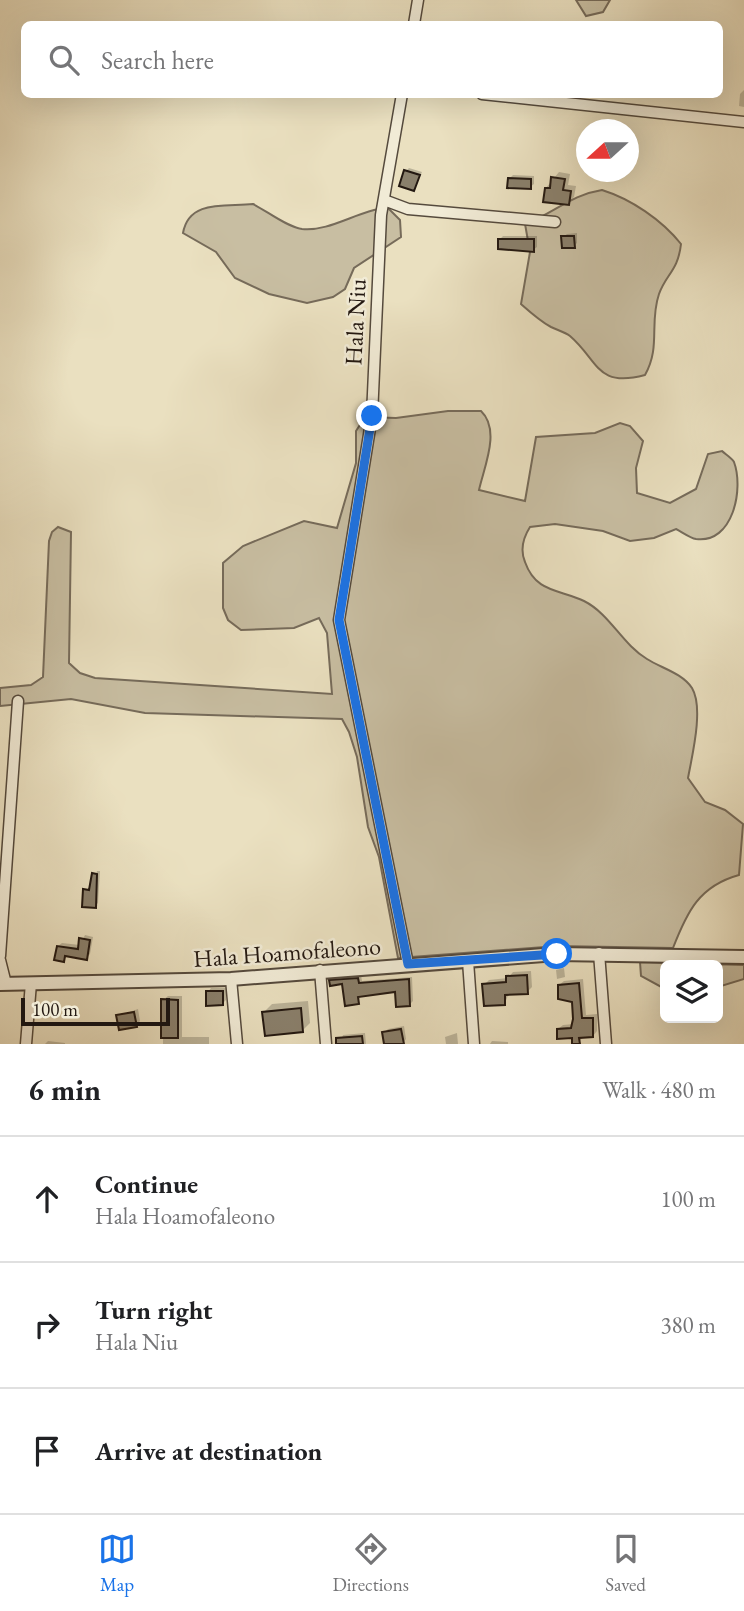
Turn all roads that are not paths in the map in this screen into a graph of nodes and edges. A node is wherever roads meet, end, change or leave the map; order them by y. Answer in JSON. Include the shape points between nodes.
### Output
{"nodes":[{"id":1,"x":418,"y":0,"type":"edge"},
{"id":2,"x":414,"y":21,"type":"edge"},
{"id":3,"x":401,"y":98,"type":"edge"},
{"id":4,"x":519,"y":98,"type":"edge"},
{"id":5,"x":744,"y":122,"type":"edge"},
{"id":6,"x":384,"y":201,"type":"junction"},
{"id":7,"x":555,"y":222,"type":"dead end"},
{"id":8,"x":18,"y":701,"type":"dead end"},
{"id":9,"x":2,"y":888,"type":"edge"},
{"id":10,"x":599,"y":953,"type":"junction"},
{"id":11,"x":744,"y":957,"type":"edge"},
{"id":12,"x":0,"y":958,"type":"edge"},
{"id":13,"x":468,"y":961,"type":"junction"},
{"id":14,"x":408,"y":964,"type":"junction"},
{"id":15,"x":320,"y":970,"type":"junction"},
{"id":16,"x":231,"y":979,"type":"junction"},
{"id":17,"x":31,"y":983,"type":"junction"},
{"id":18,"x":3,"y":984,"type":"edge"},
{"id":19,"x":26,"y":1044,"type":"edge"},
{"id":20,"x":237,"y":1044,"type":"edge"},
{"id":21,"x":326,"y":1044,"type":"edge"},
{"id":22,"x":474,"y":1044,"type":"edge"},
{"id":23,"x":606,"y":1044,"type":"edge"}],
"edges":[{"from":1,"to":2,"type":"street"},
{"from":3,"to":6,"type":"street","name":"Hala Niu"},
{"from":4,"to":5,"type":"street"},
{"from":6,"to":7,"type":"street","via":[[408,209]]},
{"from":6,"to":14,"type":"street","name":"Hala Niu","via":[[372,416],[339,620]]},
{"from":8,"to":9,"type":"street"},
{"from":9,"to":12,"type":"street"},
{"from":10,"to":11,"type":"street","name":"Hala Hoamofaleono"},
{"from":10,"to":13,"type":"street","name":"Hala Hoamofaleono"},
{"from":10,"to":23,"type":"street"},
{"from":12,"to":18,"type":"street"},
{"from":13,"to":14,"type":"street","name":"Hala Hoamofaleono"},
{"from":13,"to":22,"type":"street"},
{"from":14,"to":15,"type":"street","name":"Hala Hoamofaleono"},
{"from":15,"to":16,"type":"street","name":"Hala Hoamofaleono"},
{"from":15,"to":21,"type":"street"},
{"from":16,"to":17,"type":"street","name":"Hala Hoamofaleono"},
{"from":16,"to":20,"type":"street"},
{"from":17,"to":18,"type":"street","name":"Hala Hoamofaleono"},
{"from":17,"to":19,"type":"street"}]}
